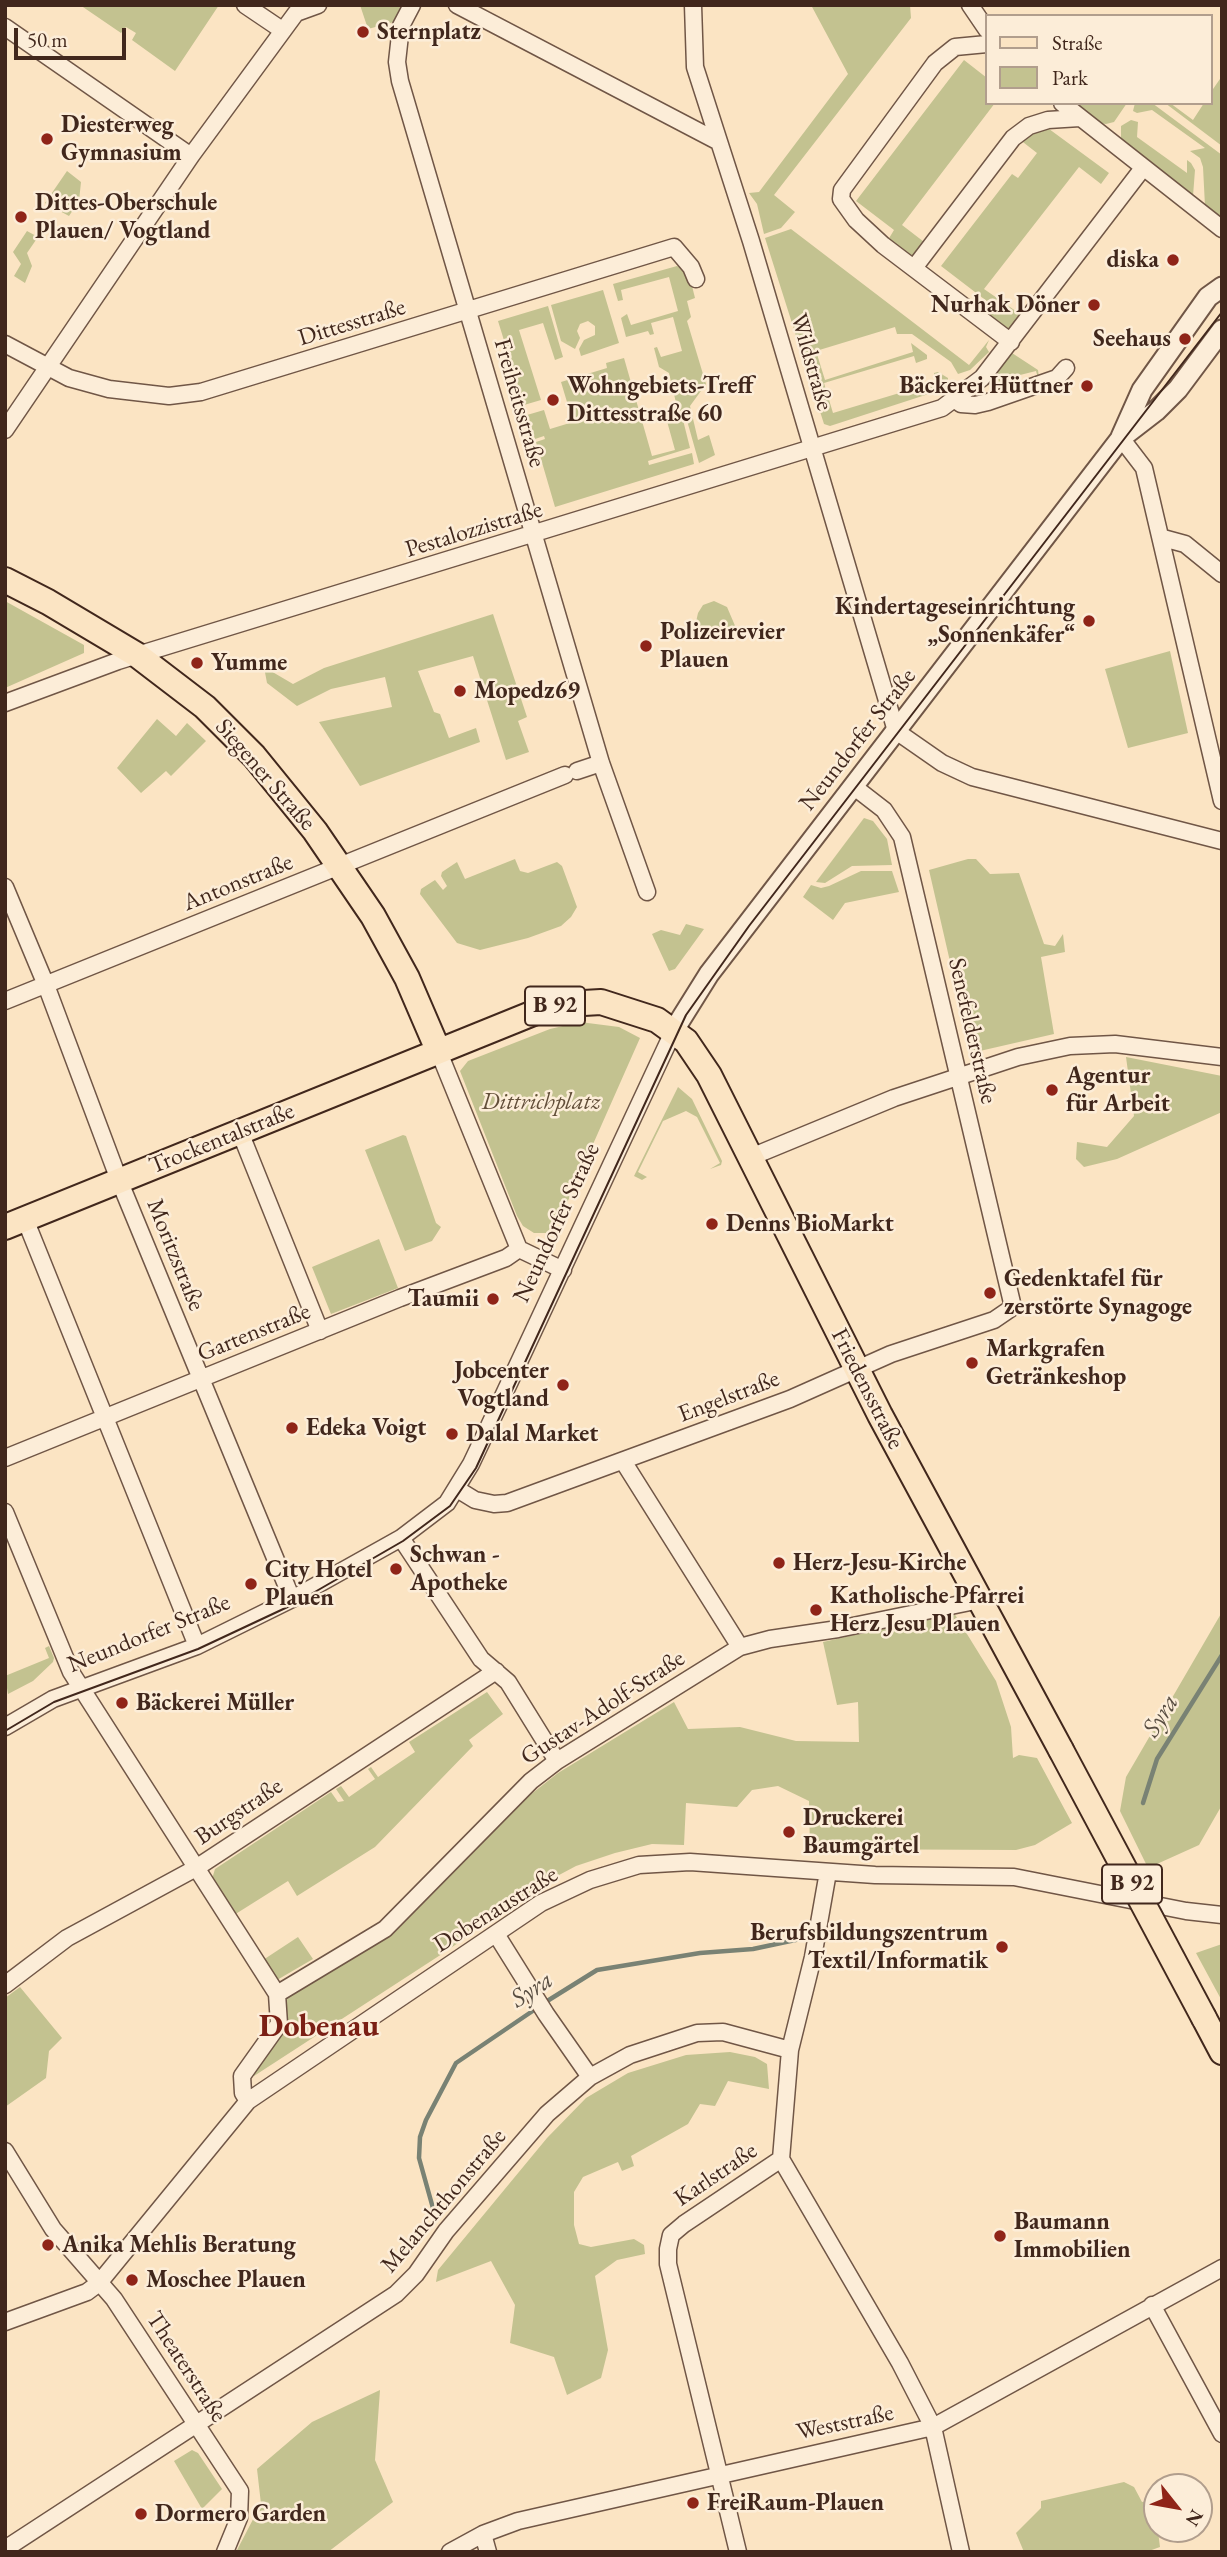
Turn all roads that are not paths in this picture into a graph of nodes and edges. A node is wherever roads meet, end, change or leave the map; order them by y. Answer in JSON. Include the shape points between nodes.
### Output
{"nodes":[{"id":1,"x":245,"y":5,"type":"edge"},
{"id":2,"x":318,"y":5,"type":"edge"},
{"id":3,"x":412,"y":5,"type":"edge"},
{"id":4,"x":457,"y":5,"type":"edge"},
{"id":5,"x":692,"y":5,"type":"edge"},
{"id":6,"x":970,"y":5,"type":"edge"},
{"id":7,"x":295,"y":9,"type":"edge"},
{"id":8,"x":5,"y":27,"type":"edge"},
{"id":9,"x":986,"y":29,"type":"edge"},
{"id":10,"x":282,"y":30,"type":"junction"},
{"id":11,"x":986,"y":44,"type":"edge"},
{"id":12,"x":1064,"y":105,"type":"edge"},
{"id":13,"x":1080,"y":118,"type":"junction"},
{"id":14,"x":719,"y":142,"type":"junction"},
{"id":15,"x":191,"y":156,"type":"junction"},
{"id":16,"x":1143,"y":168,"type":"junction"},
{"id":17,"x":1222,"y":229,"type":"edge"},
{"id":18,"x":914,"y":268,"type":"junction"},
{"id":19,"x":696,"y":279,"type":"dead end"},
{"id":20,"x":1222,"y":287,"type":"edge"},
{"id":21,"x":468,"y":312,"type":"junction"},
{"id":22,"x":1222,"y":330,"type":"edge"},
{"id":23,"x":1011,"y":342,"type":"junction"},
{"id":24,"x":5,"y":344,"type":"edge"},
{"id":25,"x":46,"y":367,"type":"junction"},
{"id":26,"x":1066,"y":368,"type":"dead end"},
{"id":27,"x":982,"y":378,"type":"junction"},
{"id":28,"x":1005,"y":396,"type":"junction"},
{"id":29,"x":954,"y":399,"type":"junction"},
{"id":30,"x":5,"y":430,"type":"edge"},
{"id":31,"x":1121,"y":438,"type":"junction"},
{"id":32,"x":813,"y":449,"type":"junction"},
{"id":33,"x":534,"y":535,"type":"junction"},
{"id":34,"x":1163,"y":538,"type":"junction"},
{"id":35,"x":1222,"y":574,"type":"edge"},
{"id":36,"x":5,"y":580,"type":"edge"},
{"id":37,"x":137,"y":655,"type":"junction"},
{"id":38,"x":5,"y":703,"type":"edge"},
{"id":39,"x":896,"y":731,"type":"junction"},
{"id":40,"x":601,"y":763,"type":"junction"},
{"id":41,"x":853,"y":786,"type":"junction"},
{"id":42,"x":1222,"y":801,"type":"edge"},
{"id":43,"x":1222,"y":841,"type":"edge"},
{"id":44,"x":340,"y":865,"type":"junction"},
{"id":45,"x":5,"y":887,"type":"edge"},
{"id":46,"x":646,"y":892,"type":"dead end"},
{"id":47,"x":47,"y":985,"type":"junction"},
{"id":48,"x":5,"y":1001,"type":"edge"},
{"id":49,"x":674,"y":1030,"type":"junction"},
{"id":50,"x":438,"y":1050,"type":"junction"},
{"id":51,"x":1222,"y":1057,"type":"edge"},
{"id":52,"x":958,"y":1074,"type":"junction"},
{"id":53,"x":240,"y":1132,"type":"junction"},
{"id":54,"x":751,"y":1157,"type":"junction"},
{"id":55,"x":119,"y":1180,"type":"junction"},
{"id":56,"x":15,"y":1223,"type":"edge"},
{"id":57,"x":519,"y":1250,"type":"junction"},
{"id":58,"x":563,"y":1270,"type":"junction"},
{"id":59,"x":1013,"y":1307,"type":"joint"},
{"id":60,"x":320,"y":1331,"type":"junction"},
{"id":61,"x":856,"y":1370,"type":"junction"},
{"id":62,"x":200,"y":1380,"type":"junction"},
{"id":63,"x":105,"y":1418,"type":"junction"},
{"id":64,"x":5,"y":1458,"type":"edge"},
{"id":65,"x":623,"y":1461,"type":"junction"},
{"id":66,"x":457,"y":1489,"type":"junction"},
{"id":67,"x":5,"y":1512,"type":"edge"},
{"id":68,"x":401,"y":1538,"type":"junction"},
{"id":69,"x":292,"y":1599,"type":"junction"},
{"id":70,"x":980,"y":1601,"type":"junction"},
{"id":71,"x":197,"y":1646,"type":"junction"},
{"id":72,"x":740,"y":1647,"type":"junction"},
{"id":73,"x":496,"y":1671,"type":"junction"},
{"id":74,"x":82,"y":1688,"type":"junction"},
{"id":75,"x":5,"y":1727,"type":"edge"},
{"id":76,"x":557,"y":1761,"type":"junction"},
{"id":77,"x":196,"y":1868,"type":"junction"},
{"id":78,"x":828,"y":1872,"type":"junction"},
{"id":79,"x":1222,"y":1914,"type":"edge"},
{"id":80,"x":496,"y":1934,"type":"junction"},
{"id":81,"x":5,"y":1985,"type":"edge"},
{"id":82,"x":277,"y":1994,"type":"junction"},
{"id":83,"x":790,"y":2050,"type":"junction"},
{"id":84,"x":1222,"y":2052,"type":"edge"},
{"id":85,"x":590,"y":2077,"type":"junction"},
{"id":86,"x":248,"y":2101,"type":"junction"},
{"id":87,"x":5,"y":2151,"type":"edge"},
{"id":88,"x":781,"y":2159,"type":"junction"},
{"id":89,"x":1222,"y":2268,"type":"edge"},
{"id":90,"x":99,"y":2283,"type":"junction"},
{"id":91,"x":1152,"y":2305,"type":"junction"},
{"id":92,"x":5,"y":2322,"type":"edge"},
{"id":93,"x":196,"y":2425,"type":"junction"},
{"id":94,"x":933,"y":2427,"type":"junction"},
{"id":95,"x":1222,"y":2434,"type":"edge"},
{"id":96,"x":719,"y":2474,"type":"junction"},
{"id":97,"x":483,"y":2534,"type":"junction"},
{"id":98,"x":5,"y":2549,"type":"edge"},
{"id":99,"x":225,"y":2552,"type":"edge"},
{"id":100,"x":450,"y":2552,"type":"edge"},
{"id":101,"x":488,"y":2552,"type":"edge"},
{"id":102,"x":738,"y":2552,"type":"edge"},
{"id":103,"x":961,"y":2552,"type":"edge"}],
"edges":[{"from":1,"to":10,"type":"street"},
{"from":2,"to":7,"type":"street"},
{"from":3,"to":21,"type":"street","name":"Freiheitsstraße","via":[[401,26],[400,81]]},
{"from":4,"to":14,"type":"street"},
{"from":5,"to":14,"type":"street","name":"Wildstraße","via":[[695,67]]},
{"from":6,"to":9,"type":"street"},
{"from":7,"to":10,"type":"street"},
{"from":8,"to":15,"type":"street"},
{"from":10,"to":15,"type":"street"},
{"from":11,"to":18,"type":"street","via":[[955,47],[935,64],[842,190],[841,199],[856,220]]},
{"from":12,"to":13,"type":"street"},
{"from":13,"to":16,"type":"street"},
{"from":13,"to":18,"type":"street","via":[[1048,120],[1013,138]]},
{"from":14,"to":32,"type":"street","name":"Wildstraße"},
{"from":15,"to":25,"type":"street"},
{"from":16,"to":17,"type":"street"},
{"from":16,"to":23,"type":"street","name":"Pestalozzistraße"},
{"from":18,"to":23,"type":"street"},
{"from":19,"to":21,"type":"street","name":"Dittesstraße","via":[[674,247]]},
{"from":20,"to":31,"type":"street","name":"Neundorfer Straße","via":[[1208,297],[1142,390]]},
{"from":21,"to":25,"type":"street","name":"Dittesstraße","via":[[201,392],[141,394],[69,378]]},
{"from":21,"to":33,"type":"street","name":"Freiheitsstraße"},
{"from":22,"to":31,"type":"street","name":"Neundorfer Straße","via":[[1178,389]]},
{"from":23,"to":27,"type":"street","name":"Pestalozzistraße"},
{"from":24,"to":25,"type":"street","name":"Dittesstraße"},
{"from":25,"to":30,"type":"street"},
{"from":26,"to":28,"type":"street","via":[[1057,378]]},
{"from":27,"to":28,"type":"street"},
{"from":27,"to":29,"type":"street","name":"Pestalozzistraße"},
{"from":28,"to":29,"type":"street","via":[[975,405]]},
{"from":29,"to":32,"type":"street","name":"Pestalozzistraße","via":[[926,415]]},
{"from":31,"to":34,"type":"street","via":[[1144,468]]},
{"from":31,"to":39,"type":"street","name":"Neundorfer Straße"},
{"from":32,"to":33,"type":"street","name":"Pestalozzistraße"},
{"from":32,"to":39,"type":"street","name":"Wildstraße"},
{"from":33,"to":37,"type":"street","name":"Pestalozzistraße"},
{"from":33,"to":40,"type":"street","name":"Freiheitsstraße"},
{"from":34,"to":35,"type":"street","via":[[1185,544]]},
{"from":34,"to":42,"type":"street"},
{"from":36,"to":37,"type":"main road","name":"Siegener Straße"},
{"from":37,"to":38,"type":"street","name":"Pestalozzistraße"},
{"from":37,"to":44,"type":"main road","name":"Siegener Straße","via":[[205,707],[254,756]]},
{"from":39,"to":41,"type":"street","name":"Neundorfer Straße"},
{"from":39,"to":43,"type":"street","via":[[972,778]]},
{"from":40,"to":44,"type":"street","name":"Antonstraße"},
{"from":40,"to":46,"type":"street","name":"Freiheitsstraße"},
{"from":41,"to":49,"type":"street","name":"Neundorfer Straße","via":[[709,974]]},
{"from":41,"to":52,"type":"street","name":"Senefelderstraße","via":[[884,810],[902,837]]},
{"from":44,"to":47,"type":"street","name":"Antonstraße"},
{"from":44,"to":50,"type":"main road","name":"Siegener Straße","via":[[389,943]]},
{"from":45,"to":47,"type":"street","name":"Moritzstraße"},
{"from":47,"to":48,"type":"street","name":"Antonstraße"},
{"from":47,"to":55,"type":"street","name":"Moritzstraße"},
{"from":49,"to":50,"type":"main road","number":"B 92","via":[[636,1011],[586,1002],[543,1009]]},
{"from":49,"to":54,"type":"main road","name":"Friedensstraße","number":"B 92","via":[[705,1068]]},
{"from":49,"to":58,"type":"street","name":"Neundorfer Straße"},
{"from":50,"to":53,"type":"main road","name":"Trockentalstraße","number":"B 92"},
{"from":50,"to":57,"type":"street"},
{"from":51,"to":52,"type":"street","via":[[1153,1047],[1070,1046]]},
{"from":52,"to":54,"type":"street"},
{"from":52,"to":59,"type":"street","name":"Senefelderstraße"},
{"from":53,"to":55,"type":"main road","name":"Trockentalstraße","number":"B 92"},
{"from":53,"to":60,"type":"street"},
{"from":54,"to":61,"type":"main road","name":"Friedensstraße","number":"B 92"},
{"from":55,"to":56,"type":"main road","name":"Trockentalstraße","number":"B 92"},
{"from":55,"to":62,"type":"street","name":"Moritzstraße"},
{"from":56,"to":63,"type":"street"},
{"from":57,"to":58,"type":"street"},
{"from":57,"to":60,"type":"street","name":"Gartenstraße"},
{"from":58,"to":66,"type":"street","name":"Neundorfer Straße"},
{"from":59,"to":61,"type":"street","name":"Engelstraße","via":[[994,1320]]},
{"from":60,"to":62,"type":"street","name":"Gartenstraße"},
{"from":61,"to":65,"type":"street","name":"Engelstraße"},
{"from":61,"to":70,"type":"main road","name":"Friedensstraße","number":"B 92"},
{"from":62,"to":63,"type":"street","name":"Gartenstraße"},
{"from":62,"to":69,"type":"street","name":"Moritzstraße"},
{"from":63,"to":64,"type":"street","name":"Gartenstraße"},
{"from":63,"to":71,"type":"street"},
{"from":65,"to":66,"type":"street","name":"Engelstraße","via":[[507,1503],[475,1500]]},
{"from":65,"to":72,"type":"street"},
{"from":66,"to":68,"type":"street","name":"Neundorfer Straße","via":[[436,1513]]},
{"from":67,"to":74,"type":"street","via":[[71,1672]]},
{"from":68,"to":69,"type":"street","name":"Neundorfer Straße"},
{"from":68,"to":73,"type":"street","via":[[481,1659]]},
{"from":69,"to":71,"type":"street","name":"Neundorfer Straße"},
{"from":70,"to":72,"type":"street","name":"Gustav-Adolf-Straße"},
{"from":70,"to":84,"type":"main road","name":"Friedensstraße","number":"B 92","bridge":true},
{"from":71,"to":74,"type":"street","name":"Neundorfer Straße"},
{"from":72,"to":76,"type":"street","name":"Gustav-Adolf-Straße"},
{"from":73,"to":76,"type":"street","via":[[508,1682]]},
{"from":73,"to":77,"type":"street","name":"Burgstraße"},
{"from":74,"to":75,"type":"street","name":"Neundorfer Straße"},
{"from":74,"to":77,"type":"street"},
{"from":76,"to":82,"type":"street","name":"Gustav-Adolf-Straße","via":[[531,1781],[385,1929]]},
{"from":77,"to":81,"type":"street","name":"Burgstraße","via":[[66,1938]]},
{"from":77,"to":82,"type":"street"},
{"from":78,"to":79,"type":"street","name":"Dobenaustraße","via":[[1014,1877]]},
{"from":78,"to":80,"type":"street","name":"Dobenaustraße","via":[[691,1862],[639,1865],[590,1880],[541,1903]]},
{"from":78,"to":83,"type":"street","name":"Karlstraße"},
{"from":80,"to":85,"type":"street"},
{"from":80,"to":86,"type":"street","name":"Dobenaustraße"},
{"from":82,"to":86,"type":"street","via":[[279,2024],[242,2076]]},
{"from":83,"to":85,"type":"street","name":"Melanchthonstraße","via":[[723,2032],[697,2033],[630,2055]]},
{"from":83,"to":88,"type":"street","name":"Karlstraße"},
{"from":85,"to":93,"type":"street","name":"Melanchthonstraße","via":[[547,2114],[396,2294]]},
{"from":86,"to":90,"type":"street","name":"Dobenaustraße"},
{"from":87,"to":90,"type":"street","name":"Theaterstraße","via":[[53,2229]]},
{"from":88,"to":94,"type":"street"},
{"from":88,"to":96,"type":"street","name":"Karlstraße","via":[[684,2224],[671,2235],[668,2249]]},
{"from":89,"to":91,"type":"street","name":"Weststraße"},
{"from":90,"to":92,"type":"street","name":"Dobenaustraße","via":[[87,2292]]},
{"from":90,"to":93,"type":"street","name":"Theaterstraße"},
{"from":91,"to":94,"type":"street","name":"Weststraße"},
{"from":91,"to":95,"type":"street"},
{"from":93,"to":98,"type":"street","name":"Melanchthonstraße"},
{"from":93,"to":99,"type":"street","name":"Theaterstraße","via":[[240,2491],[239,2518]]},
{"from":94,"to":96,"type":"street","name":"Weststraße"},
{"from":94,"to":103,"type":"street"},
{"from":96,"to":97,"type":"street","name":"Weststraße","via":[[518,2521]]},
{"from":96,"to":102,"type":"street","name":"Karlstraße"},
{"from":97,"to":100,"type":"street","name":"Weststraße"},
{"from":97,"to":101,"type":"street"}]}
